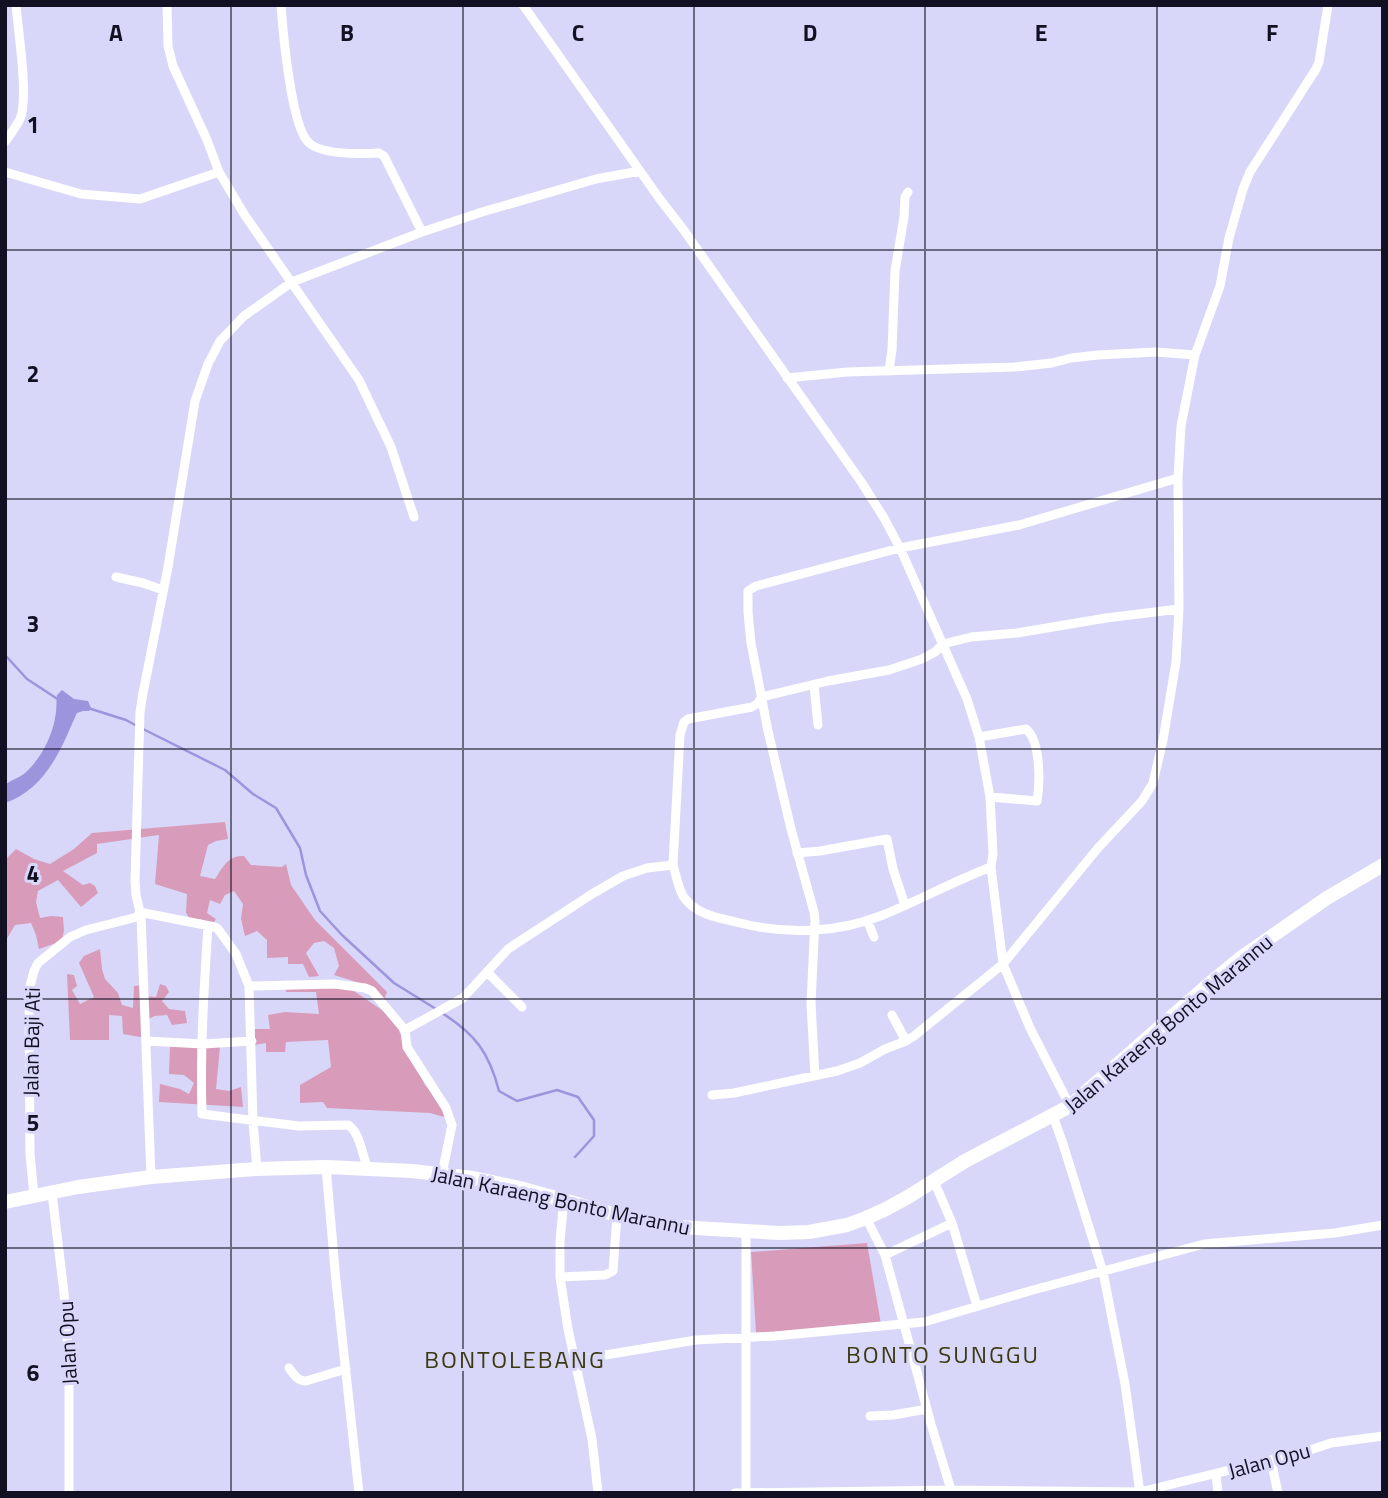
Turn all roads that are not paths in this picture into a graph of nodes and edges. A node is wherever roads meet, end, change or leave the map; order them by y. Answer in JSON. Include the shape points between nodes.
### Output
{"nodes":[{"id":1,"x":16,"y":5,"type":"edge"},
{"id":2,"x":167,"y":5,"type":"edge"},
{"id":3,"x":281,"y":5,"type":"edge"},
{"id":4,"x":523,"y":5,"type":"edge"},
{"id":5,"x":1328,"y":5,"type":"edge"},
{"id":6,"x":5,"y":142,"type":"edge"},
{"id":7,"x":640,"y":171,"type":"junction"},
{"id":8,"x":5,"y":172,"type":"edge"},
{"id":9,"x":219,"y":172,"type":"junction"},
{"id":10,"x":908,"y":192,"type":"dead end"},
{"id":11,"x":422,"y":233,"type":"junction"},
{"id":12,"x":292,"y":282,"type":"junction"},
{"id":13,"x":1195,"y":355,"type":"junction"},
{"id":14,"x":889,"y":371,"type":"junction"},
{"id":15,"x":787,"y":378,"type":"junction"},
{"id":16,"x":1178,"y":478,"type":"junction"},
{"id":17,"x":414,"y":517,"type":"dead end"},
{"id":18,"x":900,"y":548,"type":"junction"},
{"id":19,"x":116,"y":577,"type":"dead end"},
{"id":20,"x":163,"y":590,"type":"junction"},
{"id":21,"x":1179,"y":609,"type":"junction"},
{"id":22,"x":943,"y":644,"type":"junction"},
{"id":23,"x":814,"y":685,"type":"junction"},
{"id":24,"x":762,"y":697,"type":"junction"},
{"id":25,"x":818,"y":725,"type":"dead end"},
{"id":26,"x":979,"y":737,"type":"junction"},
{"id":27,"x":990,"y":797,"type":"junction"},
{"id":28,"x":797,"y":853,"type":"junction"},
{"id":29,"x":673,"y":865,"type":"junction"},
{"id":30,"x":1383,"y":865,"type":"edge"},
{"id":31,"x":991,"y":867,"type":"junction"},
{"id":32,"x":905,"y":905,"type":"junction"},
{"id":33,"x":140,"y":914,"type":"junction"},
{"id":34,"x":867,"y":920,"type":"junction"},
{"id":35,"x":208,"y":926,"type":"junction"},
{"id":36,"x":813,"y":931,"type":"junction"},
{"id":37,"x":874,"y":937,"type":"dead end"},
{"id":38,"x":1003,"y":964,"type":"junction"},
{"id":39,"x":487,"y":972,"type":"junction"},
{"id":40,"x":249,"y":986,"type":"junction"},
{"id":41,"x":522,"y":1007,"type":"dead end"},
{"id":42,"x":892,"y":1014,"type":"dead end"},
{"id":43,"x":405,"y":1030,"type":"junction"},
{"id":44,"x":146,"y":1041,"type":"junction"},
{"id":45,"x":251,"y":1041,"type":"junction"},
{"id":46,"x":906,"y":1041,"type":"junction"},
{"id":47,"x":203,"y":1044,"type":"junction"},
{"id":48,"x":815,"y":1076,"type":"junction"},
{"id":49,"x":712,"y":1094,"type":"dead end"},
{"id":50,"x":1070,"y":1106,"type":"junction"},
{"id":51,"x":1053,"y":1116,"type":"junction"},
{"id":52,"x":253,"y":1121,"type":"junction"},
{"id":53,"x":326,"y":1167,"type":"junction"},
{"id":54,"x":257,"y":1169,"type":"junction"},
{"id":55,"x":368,"y":1169,"type":"junction"},
{"id":56,"x":442,"y":1174,"type":"junction"},
{"id":57,"x":151,"y":1177,"type":"junction"},
{"id":58,"x":934,"y":1181,"type":"junction"},
{"id":59,"x":52,"y":1193,"type":"junction"},
{"id":60,"x":34,"y":1196,"type":"junction"},
{"id":61,"x":564,"y":1199,"type":"junction"},
{"id":62,"x":5,"y":1202,"type":"edge"},
{"id":63,"x":617,"y":1215,"type":"junction"},
{"id":64,"x":866,"y":1219,"type":"junction"},
{"id":65,"x":952,"y":1223,"type":"junction"},
{"id":66,"x":1383,"y":1225,"type":"edge"},
{"id":67,"x":746,"y":1232,"type":"junction"},
{"id":68,"x":885,"y":1255,"type":"junction"},
{"id":69,"x":1103,"y":1272,"type":"junction"},
{"id":70,"x":560,"y":1277,"type":"junction"},
{"id":71,"x":977,"y":1306,"type":"junction"},
{"id":72,"x":904,"y":1324,"type":"junction"},
{"id":73,"x":746,"y":1337,"type":"junction"},
{"id":74,"x":575,"y":1360,"type":"junction"},
{"id":75,"x":289,"y":1368,"type":"dead end"},
{"id":76,"x":346,"y":1369,"type":"junction"},
{"id":77,"x":927,"y":1409,"type":"junction"},
{"id":78,"x":870,"y":1416,"type":"dead end"},
{"id":79,"x":1383,"y":1436,"type":"edge"},
{"id":80,"x":1271,"y":1460,"type":"junction"},
{"id":81,"x":1216,"y":1474,"type":"junction"},
{"id":82,"x":952,"y":1491,"type":"edge"},
{"id":83,"x":746,"y":1492,"type":"edge"},
{"id":84,"x":1038,"y":1492,"type":"edge"},
{"id":85,"x":1140,"y":1492,"type":"edge"},
{"id":86,"x":69,"y":1493,"type":"edge"},
{"id":87,"x":359,"y":1493,"type":"edge"},
{"id":88,"x":598,"y":1493,"type":"edge"},
{"id":89,"x":736,"y":1493,"type":"edge"},
{"id":90,"x":1218,"y":1493,"type":"edge"},
{"id":91,"x":1278,"y":1493,"type":"edge"}],
"edges":[{"from":1,"to":6,"type":"street","via":[[23,106]]},
{"from":2,"to":9,"type":"street","via":[[173,66]]},
{"from":3,"to":11,"type":"street","via":[[292,94],[306,140],[327,151],[384,156]]},
{"from":4,"to":7,"type":"street"},
{"from":5,"to":13,"type":"street","via":[[1316,69],[1250,172],[1229,238],[1220,286]]},
{"from":7,"to":11,"type":"street","via":[[541,194]]},
{"from":7,"to":15,"type":"street"},
{"from":8,"to":9,"type":"street","via":[[81,194],[140,199]]},
{"from":9,"to":12,"type":"street"},
{"from":10,"to":14,"type":"street","via":[[895,271]]},
{"from":11,"to":12,"type":"street"},
{"from":12,"to":17,"type":"street","via":[[359,380],[391,447]]},
{"from":12,"to":20,"type":"street","via":[[228,331],[208,364],[195,401]]},
{"from":13,"to":14,"type":"street","via":[[1098,355],[1034,366]]},
{"from":13,"to":16,"type":"street","via":[[1181,426]]},
{"from":14,"to":15,"type":"street"},
{"from":15,"to":18,"type":"street","via":[[862,483]]},
{"from":16,"to":18,"type":"street","via":[[1019,526]]},
{"from":16,"to":21,"type":"street"},
{"from":18,"to":22,"type":"street"},
{"from":18,"to":24,"type":"street","via":[[748,591],[751,643]]},
{"from":19,"to":20,"type":"street"},
{"from":20,"to":33,"type":"street","via":[[140,712],[135,881]]},
{"from":21,"to":22,"type":"street"},
{"from":21,"to":38,"type":"street","via":[[1170,701],[1150,790]]},
{"from":22,"to":23,"type":"street","via":[[930,655],[898,667]]},
{"from":22,"to":26,"type":"street"},
{"from":23,"to":24,"type":"street"},
{"from":23,"to":25,"type":"street"},
{"from":24,"to":28,"type":"street"},
{"from":24,"to":29,"type":"street","via":[[752,707],[684,722]]},
{"from":26,"to":27,"type":"street"},
{"from":26,"to":27,"type":"street","via":[[1026,729],[1040,771],[1037,802]]},
{"from":27,"to":31,"type":"street"},
{"from":28,"to":32,"type":"street","via":[[887,839]]},
{"from":28,"to":36,"type":"street","via":[[814,912]]},
{"from":29,"to":36,"type":"street","via":[[682,895],[697,909],[756,927]]},
{"from":29,"to":39,"type":"street","via":[[623,876],[508,949]]},
{"from":30,"to":50,"type":"main road","name":"Jalan Karaeng Bonto Marannu","via":[[1242,957]]},
{"from":31,"to":32,"type":"street"},
{"from":31,"to":38,"type":"street"},
{"from":32,"to":34,"type":"street"},
{"from":33,"to":35,"type":"street"},
{"from":33,"to":44,"type":"street"},
{"from":33,"to":60,"type":"street","name":"Jalan Baji Ati","via":[[78,932],[34,971],[29,990]]},
{"from":34,"to":36,"type":"street"},
{"from":34,"to":37,"type":"street"},
{"from":35,"to":40,"type":"street","via":[[215,927],[236,954]]},
{"from":35,"to":47,"type":"street"},
{"from":36,"to":48,"type":"street"},
{"from":38,"to":46,"type":"street"},
{"from":38,"to":50,"type":"street"},
{"from":39,"to":41,"type":"street"},
{"from":39,"to":43,"type":"street","via":[[463,998]]},
{"from":40,"to":43,"type":"street","via":[[365,988]]},
{"from":40,"to":45,"type":"street"},
{"from":42,"to":46,"type":"street"},
{"from":43,"to":56,"type":"street","via":[[407,1047],[451,1118]]},
{"from":44,"to":47,"type":"street"},
{"from":44,"to":57,"type":"street"},
{"from":45,"to":47,"type":"street"},
{"from":45,"to":52,"type":"street"},
{"from":46,"to":48,"type":"street","via":[[860,1063]]},
{"from":47,"to":52,"type":"street","via":[[202,1114]]},
{"from":48,"to":49,"type":"street"},
{"from":50,"to":51,"type":"main road","name":"Jalan Karaeng Bonto Marannu"},
{"from":51,"to":58,"type":"main road","name":"Jalan Karaeng Bonto Marannu"},
{"from":51,"to":69,"type":"street"},
{"from":52,"to":54,"type":"street"},
{"from":52,"to":55,"type":"street","via":[[348,1125],[359,1137]]},
{"from":53,"to":54,"type":"main road","name":"Jalan Karaeng Bonto Marannu"},
{"from":53,"to":55,"type":"main road","name":"Jalan Karaeng Bonto Marannu"},
{"from":53,"to":76,"type":"street"},
{"from":54,"to":57,"type":"main road","name":"Jalan Karaeng Bonto Marannu"},
{"from":55,"to":56,"type":"main road","name":"Jalan Karaeng Bonto Marannu"},
{"from":56,"to":61,"type":"main road","name":"Jalan Karaeng Bonto Marannu"},
{"from":57,"to":59,"type":"main road","name":"Jalan Karaeng Bonto Marannu"},
{"from":58,"to":64,"type":"main road","name":"Jalan Karaeng Bonto Marannu"},
{"from":58,"to":65,"type":"street"},
{"from":59,"to":60,"type":"main road","name":"Jalan Karaeng Bonto Marannu"},
{"from":59,"to":86,"type":"street","name":"Jalan Opu","via":[[69,1366]]},
{"from":60,"to":62,"type":"main road","name":"Jalan Karaeng Bonto Marannu"},
{"from":61,"to":63,"type":"main road","name":"Jalan Karaeng Bonto Marannu"},
{"from":61,"to":70,"type":"street"},
{"from":63,"to":67,"type":"main road","name":"Jalan Karaeng Bonto Marannu","via":[[678,1227]]},
{"from":63,"to":70,"type":"street","via":[[613,1271]]},
{"from":64,"to":67,"type":"main road","name":"Jalan Karaeng Bonto Marannu","via":[[809,1232]]},
{"from":64,"to":68,"type":"street"},
{"from":65,"to":68,"type":"street"},
{"from":65,"to":71,"type":"street"},
{"from":66,"to":69,"type":"street","via":[[1204,1244]]},
{"from":67,"to":73,"type":"street"},
{"from":68,"to":72,"type":"street"},
{"from":69,"to":71,"type":"street"},
{"from":69,"to":85,"type":"street"},
{"from":70,"to":74,"type":"street"},
{"from":71,"to":72,"type":"street"},
{"from":72,"to":73,"type":"street"},
{"from":72,"to":77,"type":"street"},
{"from":73,"to":74,"type":"street","via":[[696,1340]]},
{"from":73,"to":83,"type":"street"},
{"from":74,"to":88,"type":"street"},
{"from":75,"to":76,"type":"street","via":[[301,1381]]},
{"from":76,"to":87,"type":"street"},
{"from":77,"to":78,"type":"street"},
{"from":77,"to":82,"type":"street"},
{"from":79,"to":80,"type":"street","name":"Jalan Opu","via":[[1331,1443]]},
{"from":80,"to":81,"type":"street","name":"Jalan Opu"},
{"from":80,"to":91,"type":"street"},
{"from":81,"to":85,"type":"street","name":"Jalan Opu"},
{"from":81,"to":90,"type":"street"},
{"from":82,"to":83,"type":"street","name":"Jalan Opu"},
{"from":82,"to":84,"type":"street","name":"Jalan Opu"},
{"from":83,"to":89,"type":"street","name":"Jalan Opu"},
{"from":84,"to":85,"type":"street","name":"Jalan Opu"}]}
